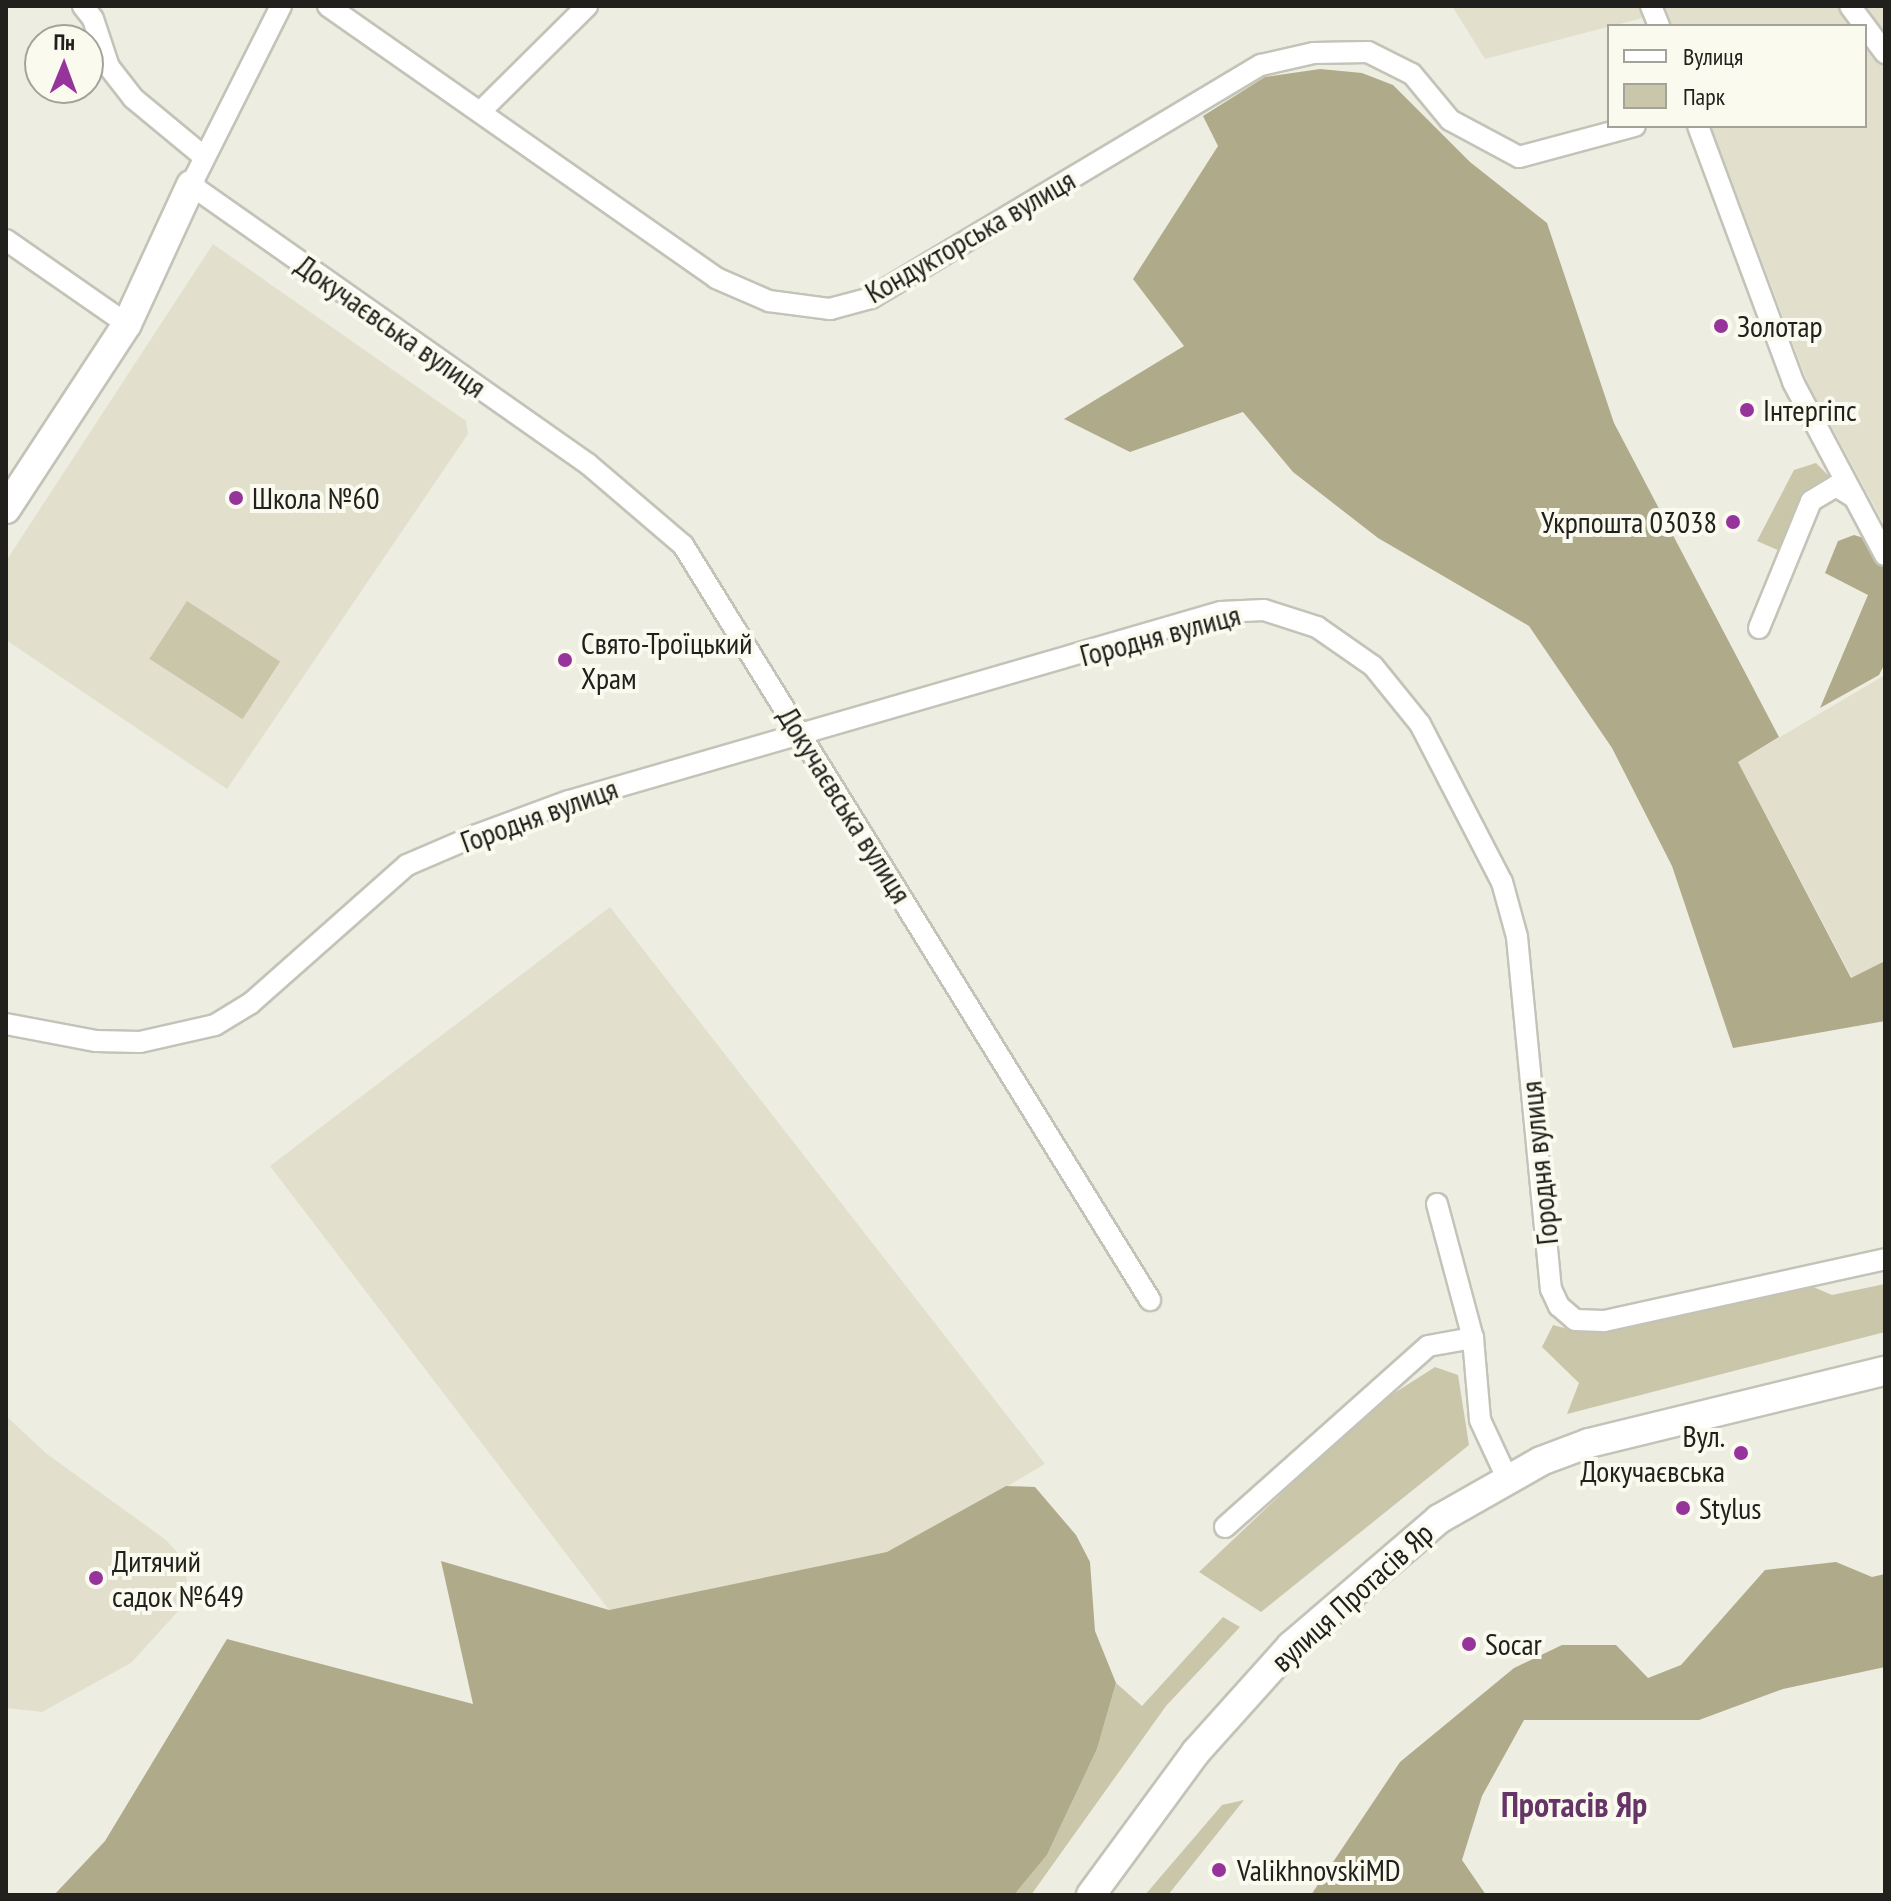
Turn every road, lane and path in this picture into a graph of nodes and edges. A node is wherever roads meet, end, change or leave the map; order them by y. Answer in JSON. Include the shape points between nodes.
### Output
{"nodes":[{"id":1,"x":83,"y":6,"type":"edge"},
{"id":2,"x":281,"y":6,"type":"edge"},
{"id":3,"x":328,"y":6,"type":"edge"},
{"id":4,"x":587,"y":6,"type":"edge"},
{"id":5,"x":1850,"y":6,"type":"edge"},
{"id":6,"x":1863,"y":24,"type":"edge"},
{"id":7,"x":1867,"y":29,"type":"edge"},
{"id":8,"x":1885,"y":53,"type":"edge"},
{"id":9,"x":482,"y":110,"type":"junction"},
{"id":10,"x":1628,"y":128,"type":"edge"},
{"id":11,"x":1699,"y":128,"type":"edge"},
{"id":12,"x":202,"y":155,"type":"junction"},
{"id":13,"x":191,"y":185,"type":"junction"},
{"id":14,"x":6,"y":240,"type":"edge"},
{"id":15,"x":127,"y":324,"type":"junction"},
{"id":16,"x":1855,"y":498,"type":"junction"},
{"id":17,"x":6,"y":509,"type":"edge"},
{"id":18,"x":1885,"y":555,"type":"edge"},
{"id":19,"x":1759,"y":628,"type":"dead end"},
{"id":20,"x":803,"y":736,"type":"junction"},
{"id":21,"x":6,"y":1024,"type":"edge"},
{"id":22,"x":1437,"y":1204,"type":"dead end"},
{"id":23,"x":1885,"y":1259,"type":"edge"},
{"id":24,"x":1150,"y":1300,"type":"dead end"},
{"id":25,"x":1473,"y":1338,"type":"junction"},
{"id":26,"x":1885,"y":1371,"type":"edge"},
{"id":27,"x":1507,"y":1478,"type":"junction"},
{"id":28,"x":1225,"y":1527,"type":"dead end"},
{"id":29,"x":1091,"y":1895,"type":"edge"}],
"edges":[{"from":1,"to":12,"type":"street","via":[[93,19],[109,67],[133,98]]},
{"from":2,"to":12,"type":"street"},
{"from":3,"to":9,"type":"street","name":"Кондукторська вулиця"},
{"from":4,"to":9,"type":"street"},
{"from":5,"to":6,"type":"street"},
{"from":7,"to":8,"type":"street"},
{"from":9,"to":10,"type":"street","name":"Кондукторська вулиця","via":[[716,278],[769,301],[830,309],[871,298],[1261,65],[1314,53],[1368,52],[1412,74],[1450,120],[1519,157]]},
{"from":11,"to":16,"type":"street","via":[[1793,382]]},
{"from":12,"to":13,"type":"street"},
{"from":13,"to":15,"type":"main road"},
{"from":13,"to":20,"type":"street","name":"Докучаєвська вулиця","via":[[588,464],[683,545]]},
{"from":14,"to":15,"type":"street"},
{"from":15,"to":17,"type":"main road"},
{"from":16,"to":18,"type":"street"},
{"from":16,"to":19,"type":"street","via":[[1836,486],[1811,501]]},
{"from":20,"to":21,"type":"street","name":"Городня вулиця","via":[[569,801],[407,865],[251,1003],[215,1025],[140,1042],[96,1041]]},
{"from":20,"to":23,"type":"street","name":"Городня вулиця","via":[[1221,612],[1264,610],[1317,627],[1373,666],[1420,724],[1502,882],[1517,937],[1551,1289],[1559,1306],[1575,1320],[1604,1321]]},
{"from":20,"to":24,"type":"street","name":"Докучаєвська вулиця","via":[[1078,1191]]},
{"from":22,"to":25,"type":"street"},
{"from":25,"to":27,"type":"street","via":[[1480,1420]]},
{"from":25,"to":28,"type":"street","via":[[1428,1346]]},
{"from":26,"to":27,"type":"main road","name":"вулиця Протасів Яр","via":[[1589,1443]]},
{"from":27,"to":29,"type":"main road","name":"вулиця Протасів Яр","via":[[1399,1549],[1291,1646],[1196,1752]]}]}
